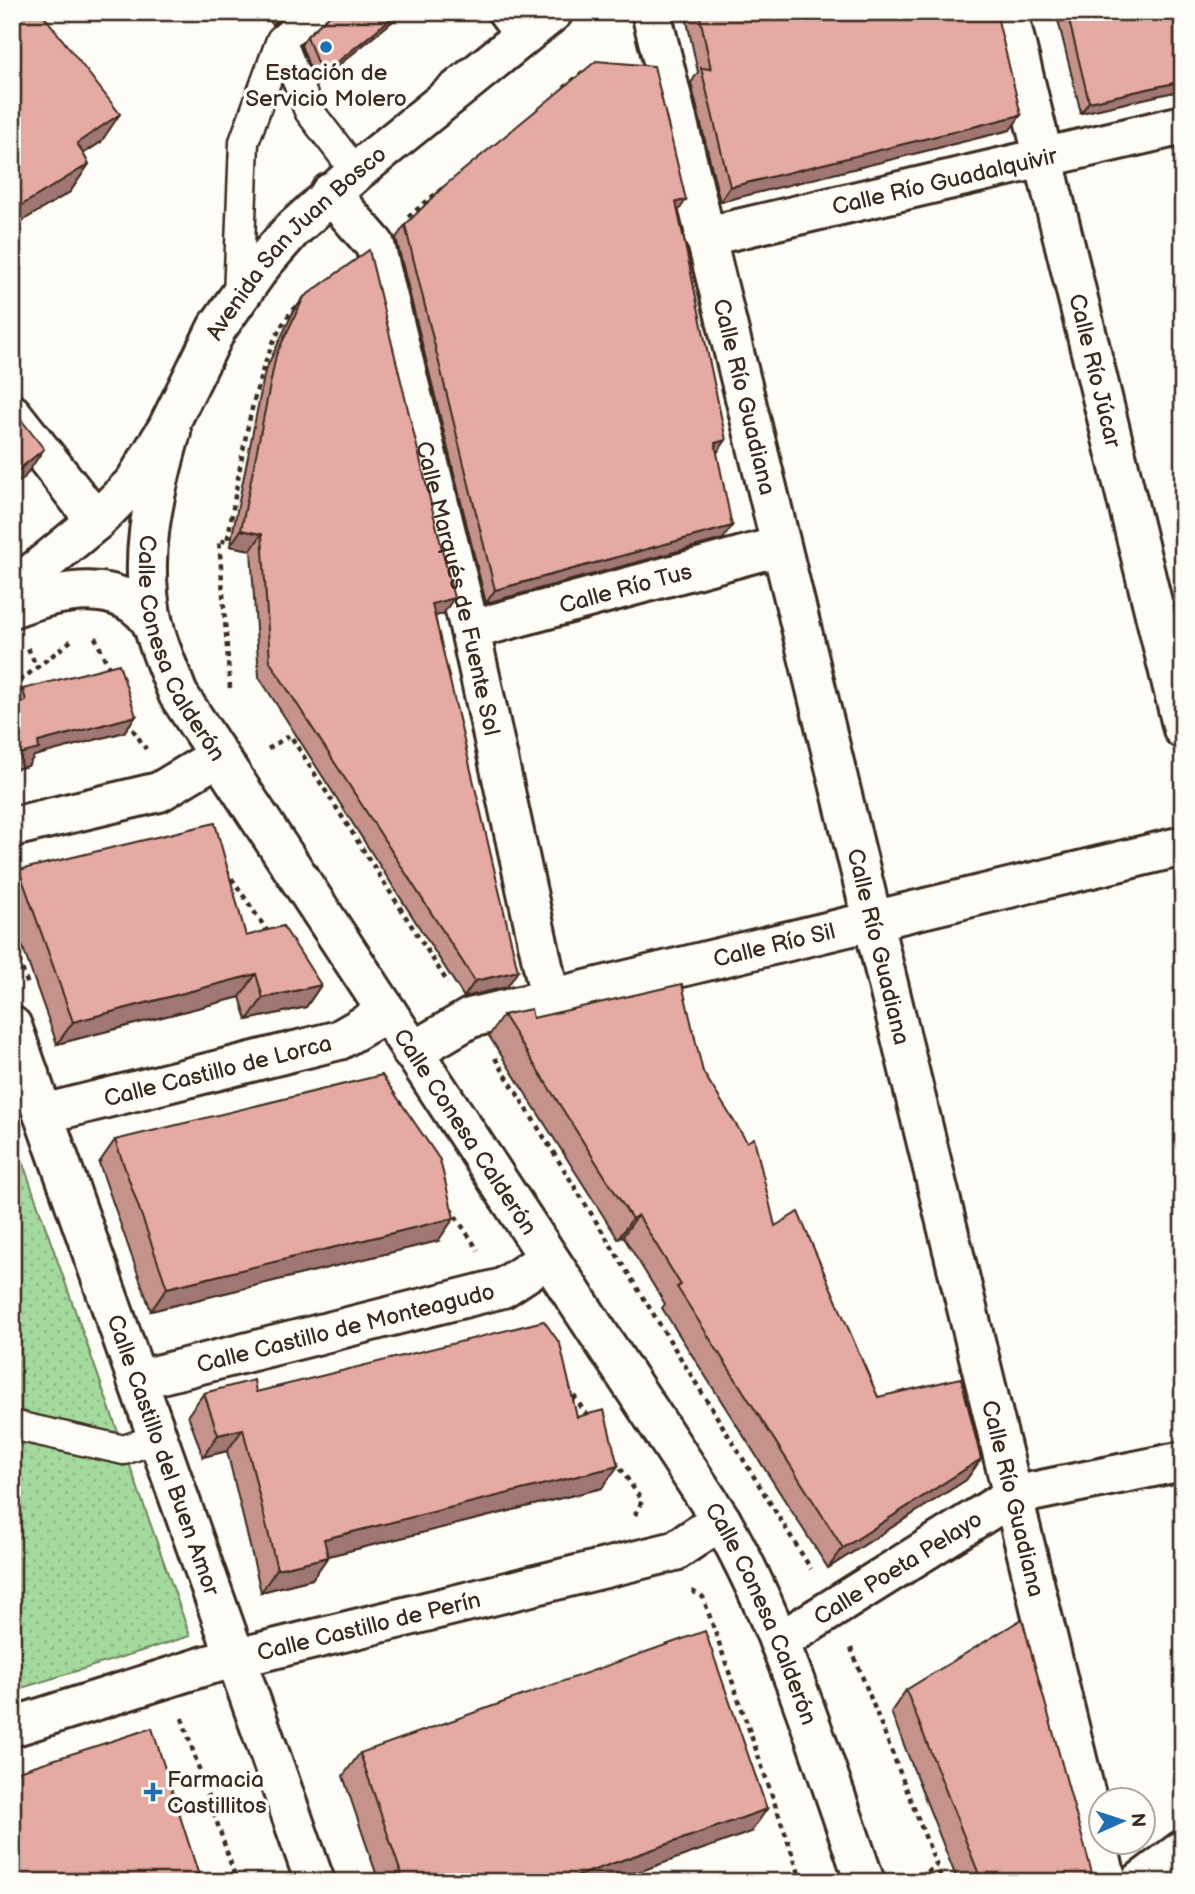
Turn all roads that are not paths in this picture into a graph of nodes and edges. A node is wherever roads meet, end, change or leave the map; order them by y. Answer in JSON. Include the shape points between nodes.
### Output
{"nodes":[{"id":1,"x":314,"y":12,"type":"edge"},
{"id":2,"x":553,"y":12,"type":"edge"},
{"id":3,"x":651,"y":12,"type":"edge"},
{"id":4,"x":1008,"y":12,"type":"edge"},
{"id":5,"x":511,"y":26,"type":"edge"},
{"id":6,"x":281,"y":40,"type":"junction"},
{"id":7,"x":1183,"y":125,"type":"edge"},
{"id":8,"x":1041,"y":158,"type":"junction"},
{"id":9,"x":343,"y":182,"type":"junction"},
{"id":10,"x":704,"y":237,"type":"junction"},
{"id":11,"x":238,"y":297,"type":"junction"},
{"id":12,"x":192,"y":374,"type":"junction"},
{"id":13,"x":12,"y":414,"type":"edge"},
{"id":14,"x":96,"y":521,"type":"junction"},
{"id":15,"x":148,"y":531,"type":"junction"},
{"id":16,"x":780,"y":545,"type":"junction"},
{"id":17,"x":12,"y":590,"type":"edge"},
{"id":18,"x":12,"y":608,"type":"edge"},
{"id":19,"x":154,"y":626,"type":"junction"},
{"id":20,"x":470,"y":630,"type":"junction"},
{"id":21,"x":1183,"y":729,"type":"edge"},
{"id":22,"x":217,"y":757,"type":"junction"},
{"id":23,"x":12,"y":827,"type":"edge"},
{"id":24,"x":1183,"y":846,"type":"edge"},
{"id":25,"x":872,"y":920,"type":"junction"},
{"id":26,"x":550,"y":998,"type":"junction"},
{"id":27,"x":387,"y":1012,"type":"junction"},
{"id":28,"x":12,"y":1026,"type":"edge"},
{"id":29,"x":412,"y":1052,"type":"junction"},
{"id":30,"x":43,"y":1114,"type":"junction"},
{"id":31,"x":547,"y":1259,"type":"junction"},
{"id":32,"x":138,"y":1380,"type":"junction"},
{"id":33,"x":12,"y":1425,"type":"edge"},
{"id":34,"x":158,"y":1438,"type":"junction"},
{"id":35,"x":1183,"y":1461,"type":"edge"},
{"id":36,"x":1013,"y":1496,"type":"junction"},
{"id":37,"x":721,"y":1520,"type":"junction"},
{"id":38,"x":779,"y":1642,"type":"junction"},
{"id":39,"x":236,"y":1658,"type":"junction"},
{"id":40,"x":12,"y":1727,"type":"edge"},
{"id":41,"x":1183,"y":1850,"type":"edge"},
{"id":42,"x":315,"y":1882,"type":"edge"},
{"id":43,"x":865,"y":1882,"type":"edge"},
{"id":44,"x":1107,"y":1882,"type":"edge"},
{"id":45,"x":1140,"y":1882,"type":"edge"}],
"edges":[{"from":1,"to":6,"type":"lane"},
{"from":2,"to":5,"type":"street","name":"Avenida San Juan Bosco"},
{"from":3,"to":10,"type":"street","name":"Calle Río Guadiana"},
{"from":4,"to":8,"type":"street","name":"Calle Río Júcar"},
{"from":5,"to":9,"type":"street","name":"Avenida San Juan Bosco"},
{"from":6,"to":9,"type":"lane"},
{"from":6,"to":11,"type":"lane","via":[[244,142]]},
{"from":7,"to":8,"type":"street","name":"Calle Río Guadalquivir"},
{"from":8,"to":10,"type":"street","name":"Calle Río Guadalquivir"},
{"from":8,"to":21,"type":"street","name":"Calle Río Júcar"},
{"from":9,"to":11,"type":"street","name":"Avenida San Juan Bosco","via":[[272,252]]},
{"from":9,"to":20,"type":"street","name":"Calle Marqués de Fuente Sol","via":[[374,245]]},
{"from":10,"to":16,"type":"street","name":"Calle Río Guadiana"},
{"from":11,"to":12,"type":"street","name":"Avenida San Juan Bosco"},
{"from":12,"to":14,"type":"street","name":"Avenida San Juan Bosco","via":[[151,457],[116,504]]},
{"from":12,"to":15,"type":"street","name":"Calle Conesa Calderón","via":[[171,429]]},
{"from":13,"to":14,"type":"street"},
{"from":14,"to":15,"type":"street","via":[[127,513],[137,516]]},
{"from":14,"to":17,"type":"street","name":"Avenida San Juan Bosco"},
{"from":15,"to":19,"type":"street","name":"Calle Conesa Calderón","via":[[147,578]]},
{"from":16,"to":20,"type":"street","name":"Calle Río Tus"},
{"from":16,"to":25,"type":"street","name":"Calle Río Guadiana"},
{"from":18,"to":19,"type":"street","via":[[57,594],[96,592],[138,606]]},
{"from":19,"to":22,"type":"street","name":"Calle Conesa Calderón","via":[[178,694]]},
{"from":20,"to":26,"type":"street","name":"Calle Marqués de Fuente Sol"},
{"from":22,"to":23,"type":"street","via":[[159,792]]},
{"from":22,"to":27,"type":"street","name":"Calle Conesa Calderón"},
{"from":24,"to":25,"type":"street","name":"Calle Río Sil"},
{"from":25,"to":26,"type":"street","name":"Calle Río Sil"},
{"from":25,"to":36,"type":"street","name":"Calle Río Guadiana"},
{"from":26,"to":29,"type":"street","name":"Calle Río Sil","via":[[470,1018]]},
{"from":27,"to":29,"type":"street","name":"Calle Conesa Calderón"},
{"from":27,"to":30,"type":"street","name":"Calle Castillo de Lorca","via":[[339,1040]]},
{"from":28,"to":30,"type":"street","name":"Calle Castillo del Buen Amor"},
{"from":29,"to":31,"type":"street","name":"Calle Conesa Calderón"},
{"from":30,"to":32,"type":"street","name":"Calle Castillo del Buen Amor"},
{"from":31,"to":32,"type":"street","name":"Calle Castillo de Monteagudo","via":[[503,1289]]},
{"from":31,"to":37,"type":"street","name":"Calle Conesa Calderón"},
{"from":32,"to":34,"type":"street","name":"Calle Castillo del Buen Amor"},
{"from":33,"to":34,"type":"lane","via":[[124,1450]]},
{"from":34,"to":39,"type":"street","name":"Calle Castillo del Buen Amor"},
{"from":35,"to":36,"type":"street","name":"Calle Poeta Pelayo"},
{"from":36,"to":38,"type":"street","name":"Calle Poeta Pelayo"},
{"from":36,"to":44,"type":"street","name":"Calle Río Guadiana"},
{"from":37,"to":38,"type":"street","name":"Calle Conesa Calderón"},
{"from":37,"to":39,"type":"street","name":"Calle Castillo de Perín","via":[[675,1551]]},
{"from":38,"to":43,"type":"street","name":"Calle Conesa Calderón"},
{"from":39,"to":40,"type":"street","name":"Calle Castillo de Perín"},
{"from":39,"to":42,"type":"street","name":"Calle Castillo del Buen Amor"},
{"from":41,"to":45,"type":"street"}]}
